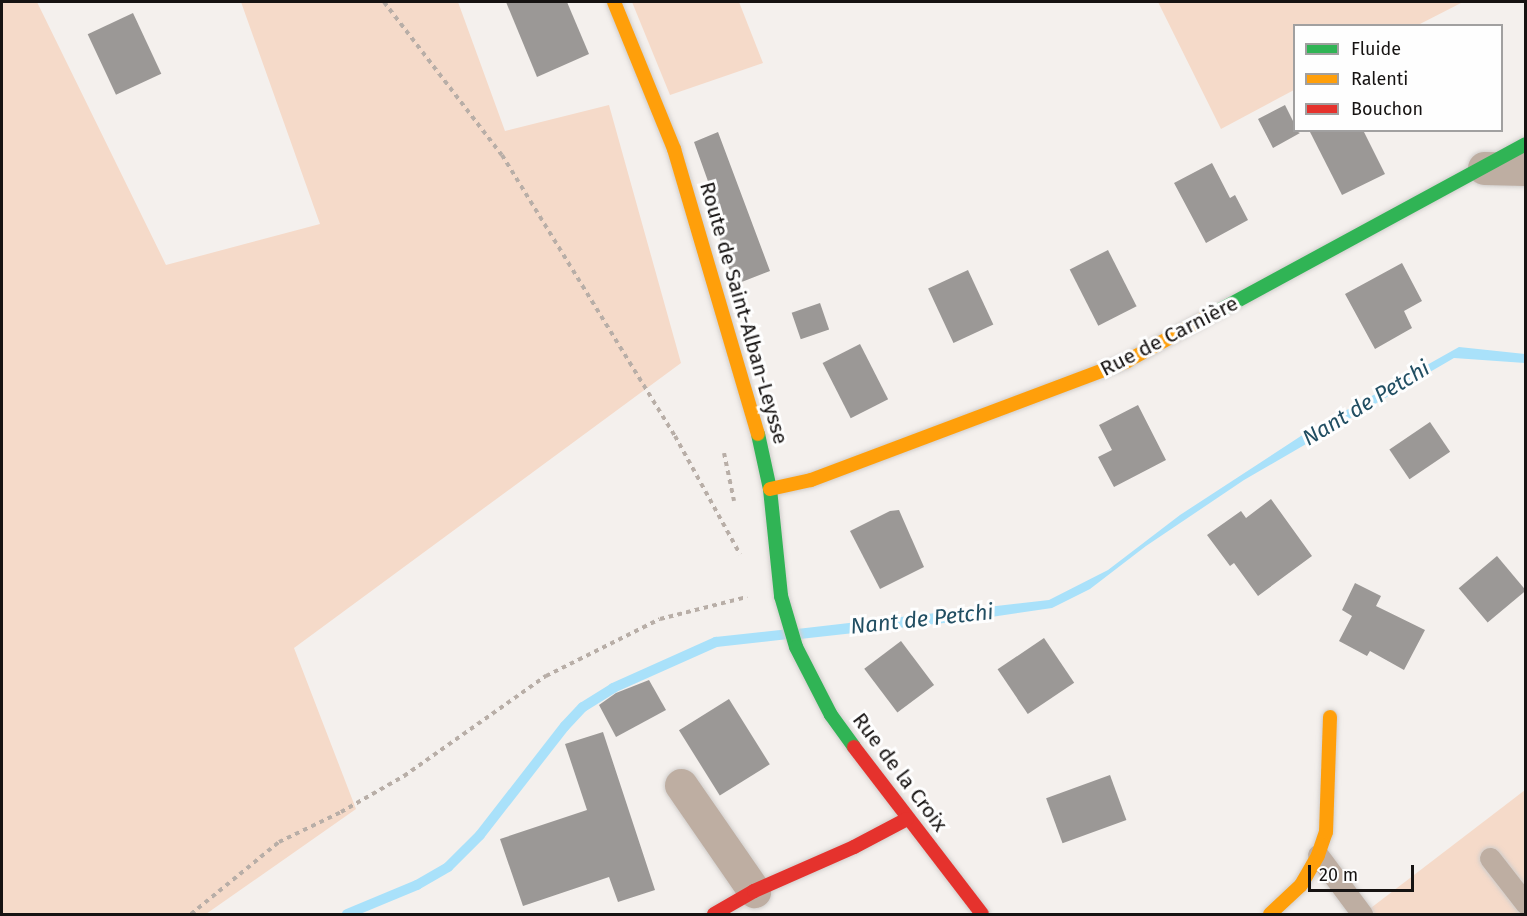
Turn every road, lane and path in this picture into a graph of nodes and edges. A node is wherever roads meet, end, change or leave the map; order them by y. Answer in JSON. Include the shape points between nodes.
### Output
{"nodes":[{"id":1,"x":384,"y":2,"type":"edge"},
{"id":2,"x":615,"y":2,"type":"edge"},
{"id":3,"x":1526,"y":144,"type":"edge"},
{"id":4,"x":1484,"y":168,"type":"junction"},
{"id":5,"x":1526,"y":169,"type":"edge"},
{"id":6,"x":770,"y":489,"type":"junction"},
{"id":7,"x":746,"y":565,"type":"dead end"},
{"id":8,"x":781,"y":596,"type":"junction"},
{"id":9,"x":796,"y":646,"type":"joint"},
{"id":10,"x":1330,"y":717,"type":"dead end"},
{"id":11,"x":681,"y":785,"type":"dead end"},
{"id":12,"x":907,"y":819,"type":"junction"},
{"id":13,"x":1318,"y":855,"type":"junction"},
{"id":14,"x":1490,"y":858,"type":"dead end"},
{"id":15,"x":753,"y":891,"type":"junction"},
{"id":16,"x":1526,"y":904,"type":"edge"},
{"id":17,"x":191,"y":915,"type":"edge"},
{"id":18,"x":714,"y":915,"type":"edge"},
{"id":19,"x":982,"y":915,"type":"edge"},
{"id":20,"x":1270,"y":915,"type":"edge"},
{"id":21,"x":1362,"y":915,"type":"edge"}],
"edges":[{"from":1,"to":7,"type":"path","via":[[502,155],[675,436]]},
{"from":2,"to":6,"type":"street","name":"Route de Saint-Alban-Leysse","via":[[674,149],[762,448]]},
{"from":3,"to":4,"type":"street","name":"Rue de Carnière"},
{"from":4,"to":5,"type":"street","name":"Rue de Carnière"},
{"from":4,"to":6,"type":"street","name":"Rue de Carnière","via":[[1127,362],[811,480]]},
{"from":6,"to":8,"type":"street","name":"Route de Saint-Alban-Leysse"},
{"from":8,"to":9,"type":"street","name":"Route de Saint-Alban-Leysse"},
{"from":8,"to":17,"type":"path","via":[[742,597],[660,619],[546,676],[404,776],[279,842]]},
{"from":9,"to":12,"type":"street","name":"Rue de la Croix","via":[[831,715]]},
{"from":10,"to":13,"type":"street","via":[[1326,832]]},
{"from":11,"to":15,"type":"street"},
{"from":12,"to":15,"type":"street","via":[[854,848]]},
{"from":12,"to":19,"type":"street","name":"Rue de la Croix"},
{"from":13,"to":20,"type":"street","via":[[1301,885]]},
{"from":13,"to":21,"type":"lane"},
{"from":14,"to":16,"type":"lane"},
{"from":15,"to":18,"type":"street"}]}
